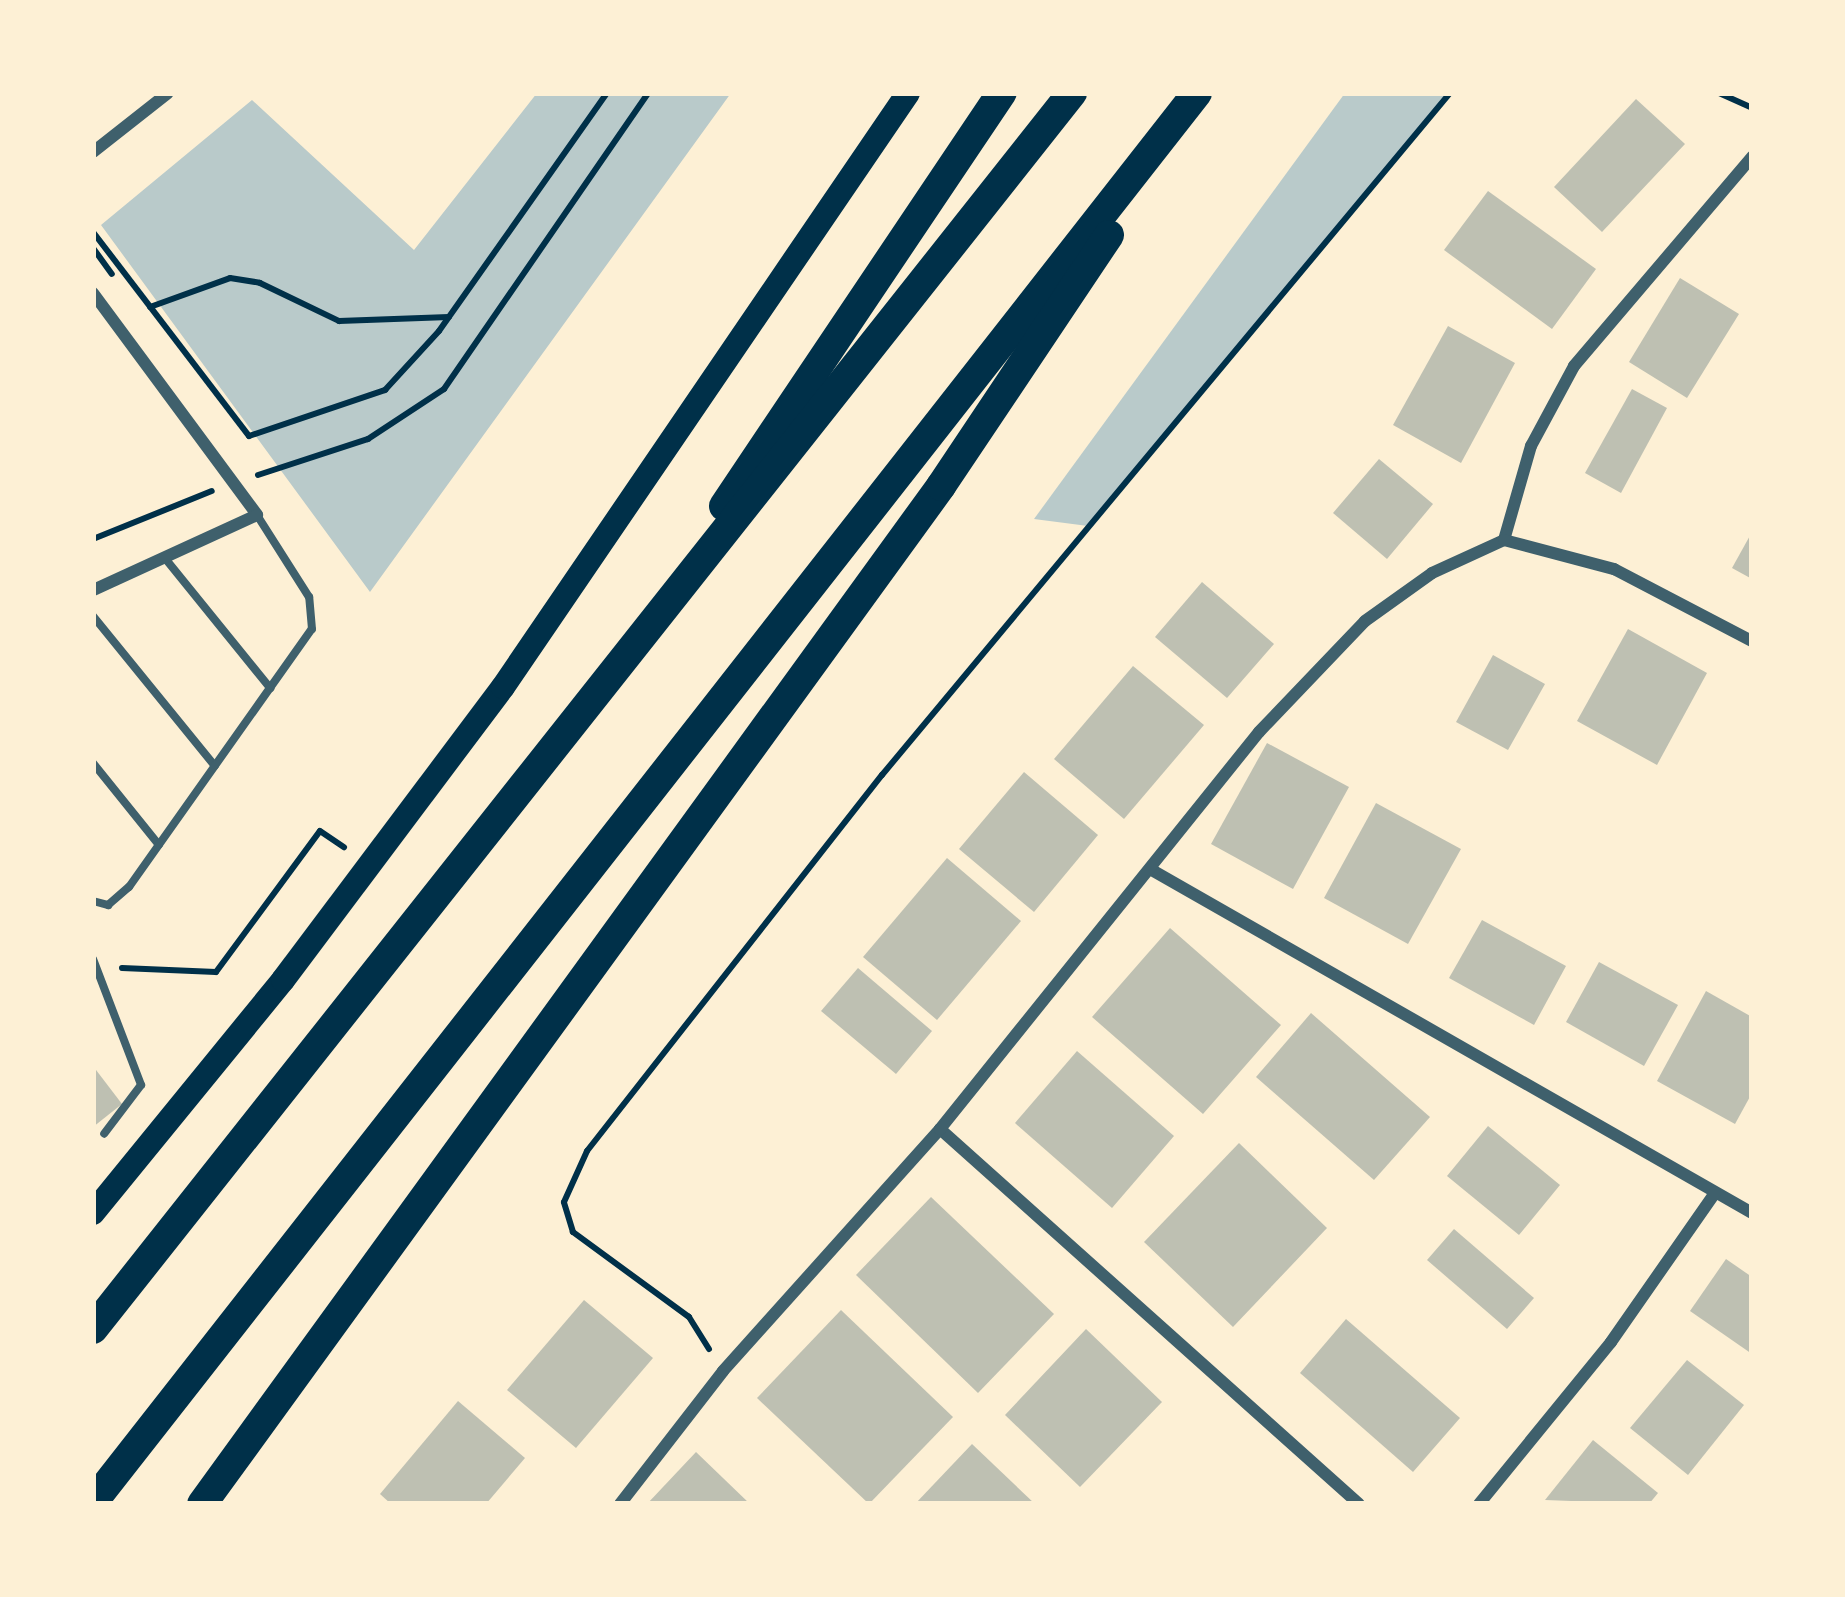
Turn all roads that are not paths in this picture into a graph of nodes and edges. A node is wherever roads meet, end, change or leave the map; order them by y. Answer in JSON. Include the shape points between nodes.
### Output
{"nodes":[{"id":1,"x":168,"y":93,"type":"edge"},
{"id":2,"x":908,"y":93,"type":"edge"},
{"id":3,"x":1002,"y":93,"type":"edge"},
{"id":4,"x":1072,"y":93,"type":"edge"},
{"id":5,"x":1201,"y":93,"type":"edge"},
{"id":6,"x":93,"y":152,"type":"edge"},
{"id":7,"x":1752,"y":157,"type":"edge"},
{"id":8,"x":93,"y":292,"type":"edge"},
{"id":9,"x":256,"y":515,"type":"junction"},
{"id":10,"x":1504,"y":540,"type":"junction"},
{"id":11,"x":164,"y":557,"type":"junction"},
{"id":12,"x":93,"y":590,"type":"edge"},
{"id":13,"x":93,"y":616,"type":"edge"},
{"id":14,"x":1752,"y":641,"type":"edge"},
{"id":15,"x":270,"y":688,"type":"junction"},
{"id":16,"x":597,"y":694,"type":"junction"},
{"id":17,"x":93,"y":763,"type":"edge"},
{"id":18,"x":215,"y":766,"type":"junction"},
{"id":19,"x":159,"y":845,"type":"junction"},
{"id":20,"x":1150,"y":869,"type":"junction"},
{"id":21,"x":93,"y":901,"type":"edge"},
{"id":22,"x":93,"y":963,"type":"edge"},
{"id":23,"x":940,"y":1129,"type":"junction"},
{"id":24,"x":104,"y":1134,"type":"dead end"},
{"id":25,"x":1715,"y":1193,"type":"junction"},
{"id":26,"x":93,"y":1213,"type":"edge"},
{"id":27,"x":1752,"y":1213,"type":"edge"},
{"id":28,"x":93,"y":1329,"type":"edge"},
{"id":29,"x":93,"y":1502,"type":"edge"},
{"id":30,"x":202,"y":1504,"type":"edge"},
{"id":31,"x":620,"y":1504,"type":"edge"},
{"id":32,"x":1359,"y":1504,"type":"edge"},
{"id":33,"x":1479,"y":1504,"type":"edge"}],
"edges":[{"from":1,"to":6,"type":"street"},
{"from":2,"to":26,"type":"main road","via":[[503,687]]},
{"from":3,"to":16,"type":"highway"},
{"from":4,"to":16,"type":"highway"},
{"from":5,"to":29,"type":"highway"},
{"from":5,"to":30,"type":"highway","via":[[941,486]]},
{"from":7,"to":10,"type":"street","via":[[1574,365],[1531,446]]},
{"from":8,"to":9,"type":"street"},
{"from":9,"to":11,"type":"street"},
{"from":9,"to":15,"type":"lane","via":[[315,615]]},
{"from":10,"to":14,"type":"street","via":[[1614,569]]},
{"from":10,"to":20,"type":"street","via":[[1432,573],[1365,621],[1258,732]]},
{"from":11,"to":12,"type":"street"},
{"from":11,"to":15,"type":"lane"},
{"from":13,"to":18,"type":"lane"},
{"from":15,"to":18,"type":"lane"},
{"from":16,"to":28,"type":"highway"},
{"from":17,"to":19,"type":"lane"},
{"from":18,"to":19,"type":"lane"},
{"from":19,"to":21,"type":"lane","via":[[129,887],[108,904]]},
{"from":20,"to":23,"type":"street"},
{"from":20,"to":25,"type":"street"},
{"from":22,"to":24,"type":"lane","via":[[141,1085]]},
{"from":23,"to":31,"type":"street","via":[[723,1371]]},
{"from":23,"to":32,"type":"street"},
{"from":25,"to":27,"type":"street"},
{"from":25,"to":33,"type":"street","via":[[1611,1342]]}]}
